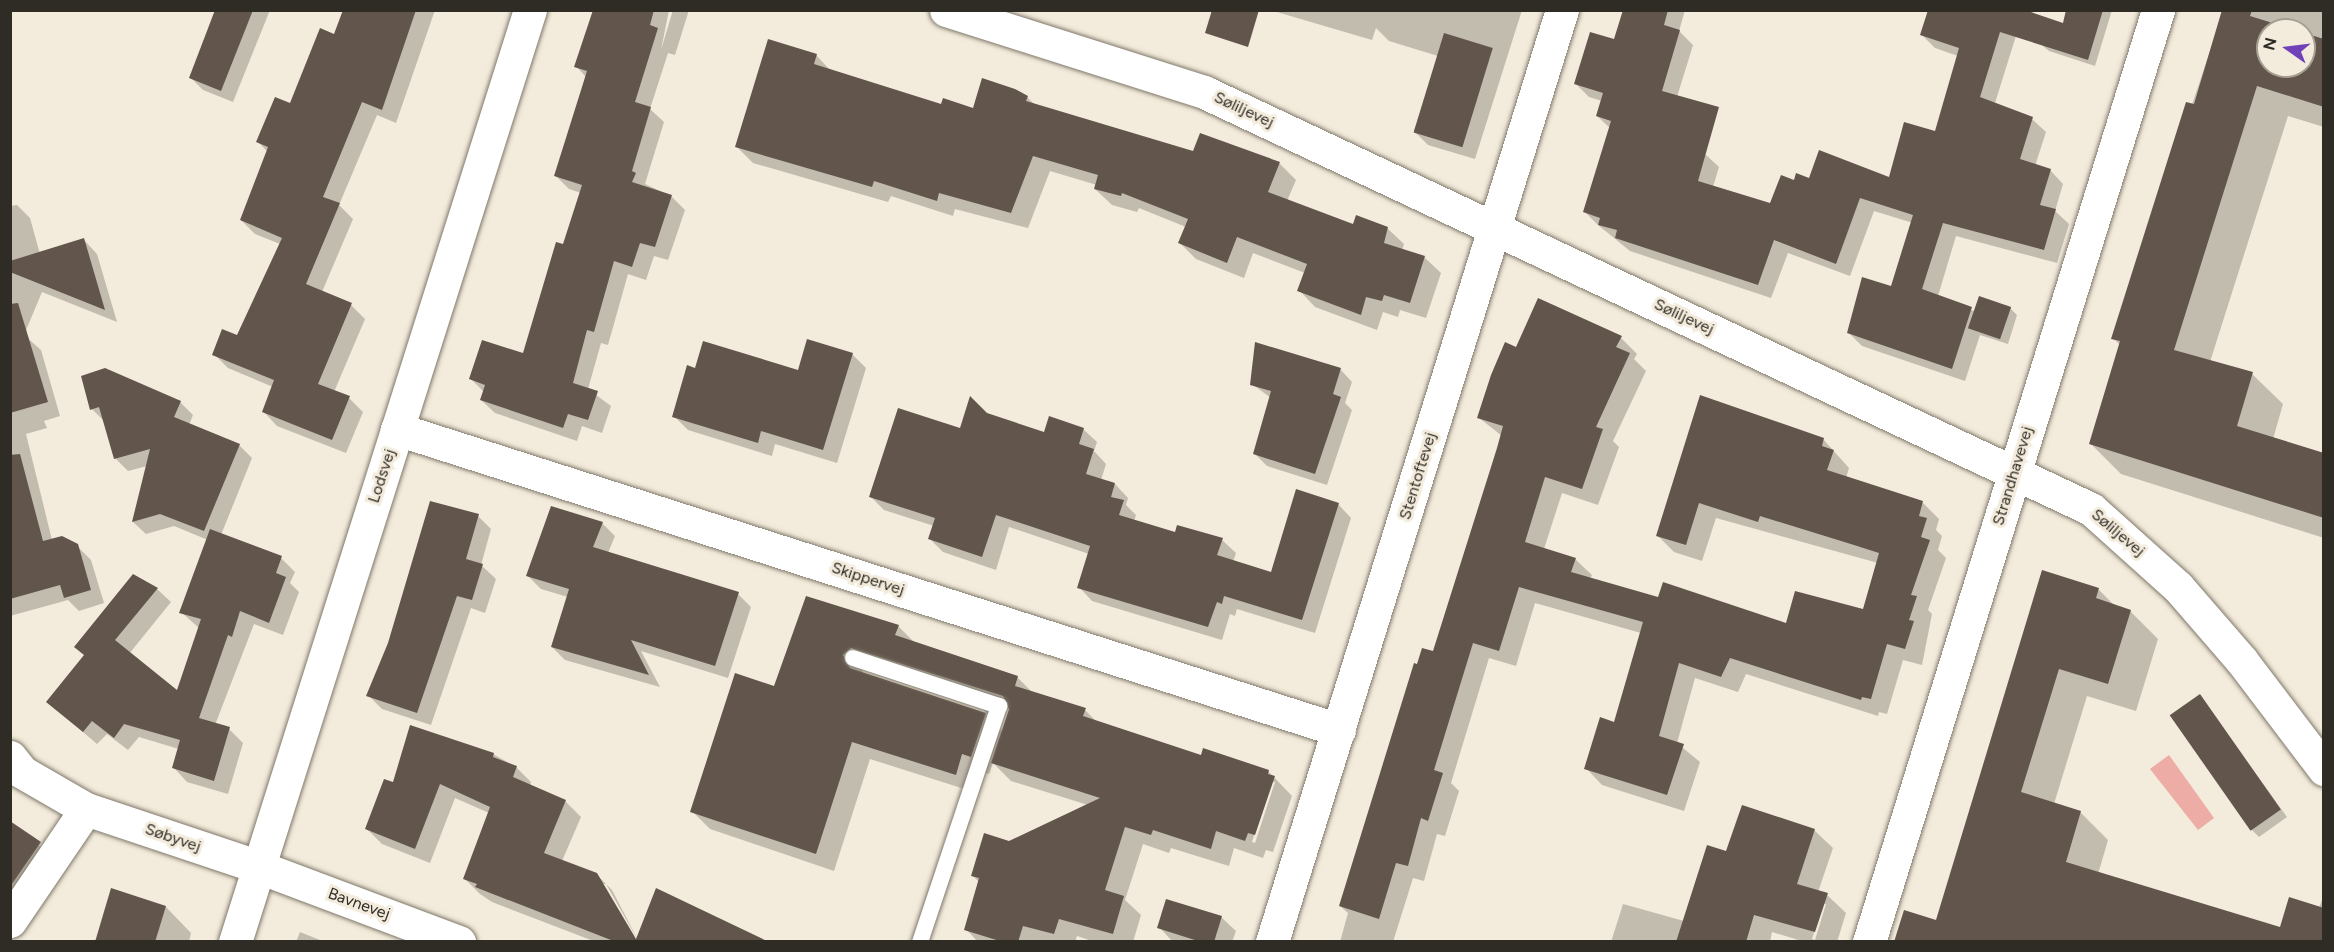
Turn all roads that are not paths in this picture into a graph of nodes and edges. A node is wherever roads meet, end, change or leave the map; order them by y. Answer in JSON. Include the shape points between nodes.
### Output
{"nodes":[{"id":1,"x":530,"y":10,"type":"edge"},
{"id":2,"x":946,"y":10,"type":"edge"},
{"id":3,"x":1562,"y":10,"type":"edge"},
{"id":4,"x":2158,"y":10,"type":"edge"},
{"id":5,"x":980,"y":16,"type":"edge"},
{"id":6,"x":1495,"y":227,"type":"junction"},
{"id":7,"x":397,"y":429,"type":"junction"},
{"id":8,"x":2014,"y":472,"type":"junction"},
{"id":9,"x":853,"y":658,"type":"dead end"},
{"id":10,"x":1340,"y":729,"type":"junction"},
{"id":11,"x":10,"y":757,"type":"edge"},
{"id":12,"x":2324,"y":769,"type":"edge"},
{"id":13,"x":87,"y":809,"type":"junction"},
{"id":14,"x":259,"y":867,"type":"junction"},
{"id":15,"x":10,"y":921,"type":"edge"},
{"id":16,"x":235,"y":942,"type":"edge"},
{"id":17,"x":459,"y":942,"type":"edge"},
{"id":18,"x":920,"y":942,"type":"edge"},
{"id":19,"x":1272,"y":942,"type":"edge"},
{"id":20,"x":1869,"y":942,"type":"edge"}],
"edges":[{"from":1,"to":7,"type":"street","name":"Lodsvej"},
{"from":2,"to":5,"type":"street","name":"Søliljevej"},
{"from":3,"to":6,"type":"street","name":"Stentoftevej"},
{"from":4,"to":8,"type":"street","name":"Strandhavevej"},
{"from":5,"to":6,"type":"street","name":"Søliljevej","via":[[1204,92]]},
{"from":6,"to":8,"type":"street","name":"Søliljevej"},
{"from":6,"to":10,"type":"street","name":"Stentoftevej"},
{"from":7,"to":10,"type":"street","name":"Skippervej"},
{"from":7,"to":14,"type":"street","name":"Lodsvej"},
{"from":8,"to":12,"type":"street","name":"Søliljevej","via":[[2091,509],[2160,568],[2242,661]]},
{"from":8,"to":20,"type":"street","name":"Strandhavevej"},
{"from":9,"to":18,"type":"lane","via":[[999,706]]},
{"from":10,"to":19,"type":"street","name":"Stentoftevej"},
{"from":11,"to":13,"type":"street","name":"Søbyvej","via":[[22,772]]},
{"from":13,"to":14,"type":"street","name":"Søbyvej"},
{"from":13,"to":15,"type":"street"},
{"from":14,"to":16,"type":"street","name":"Lodsvej"},
{"from":14,"to":17,"type":"street","name":"Bavnevej"}]}
